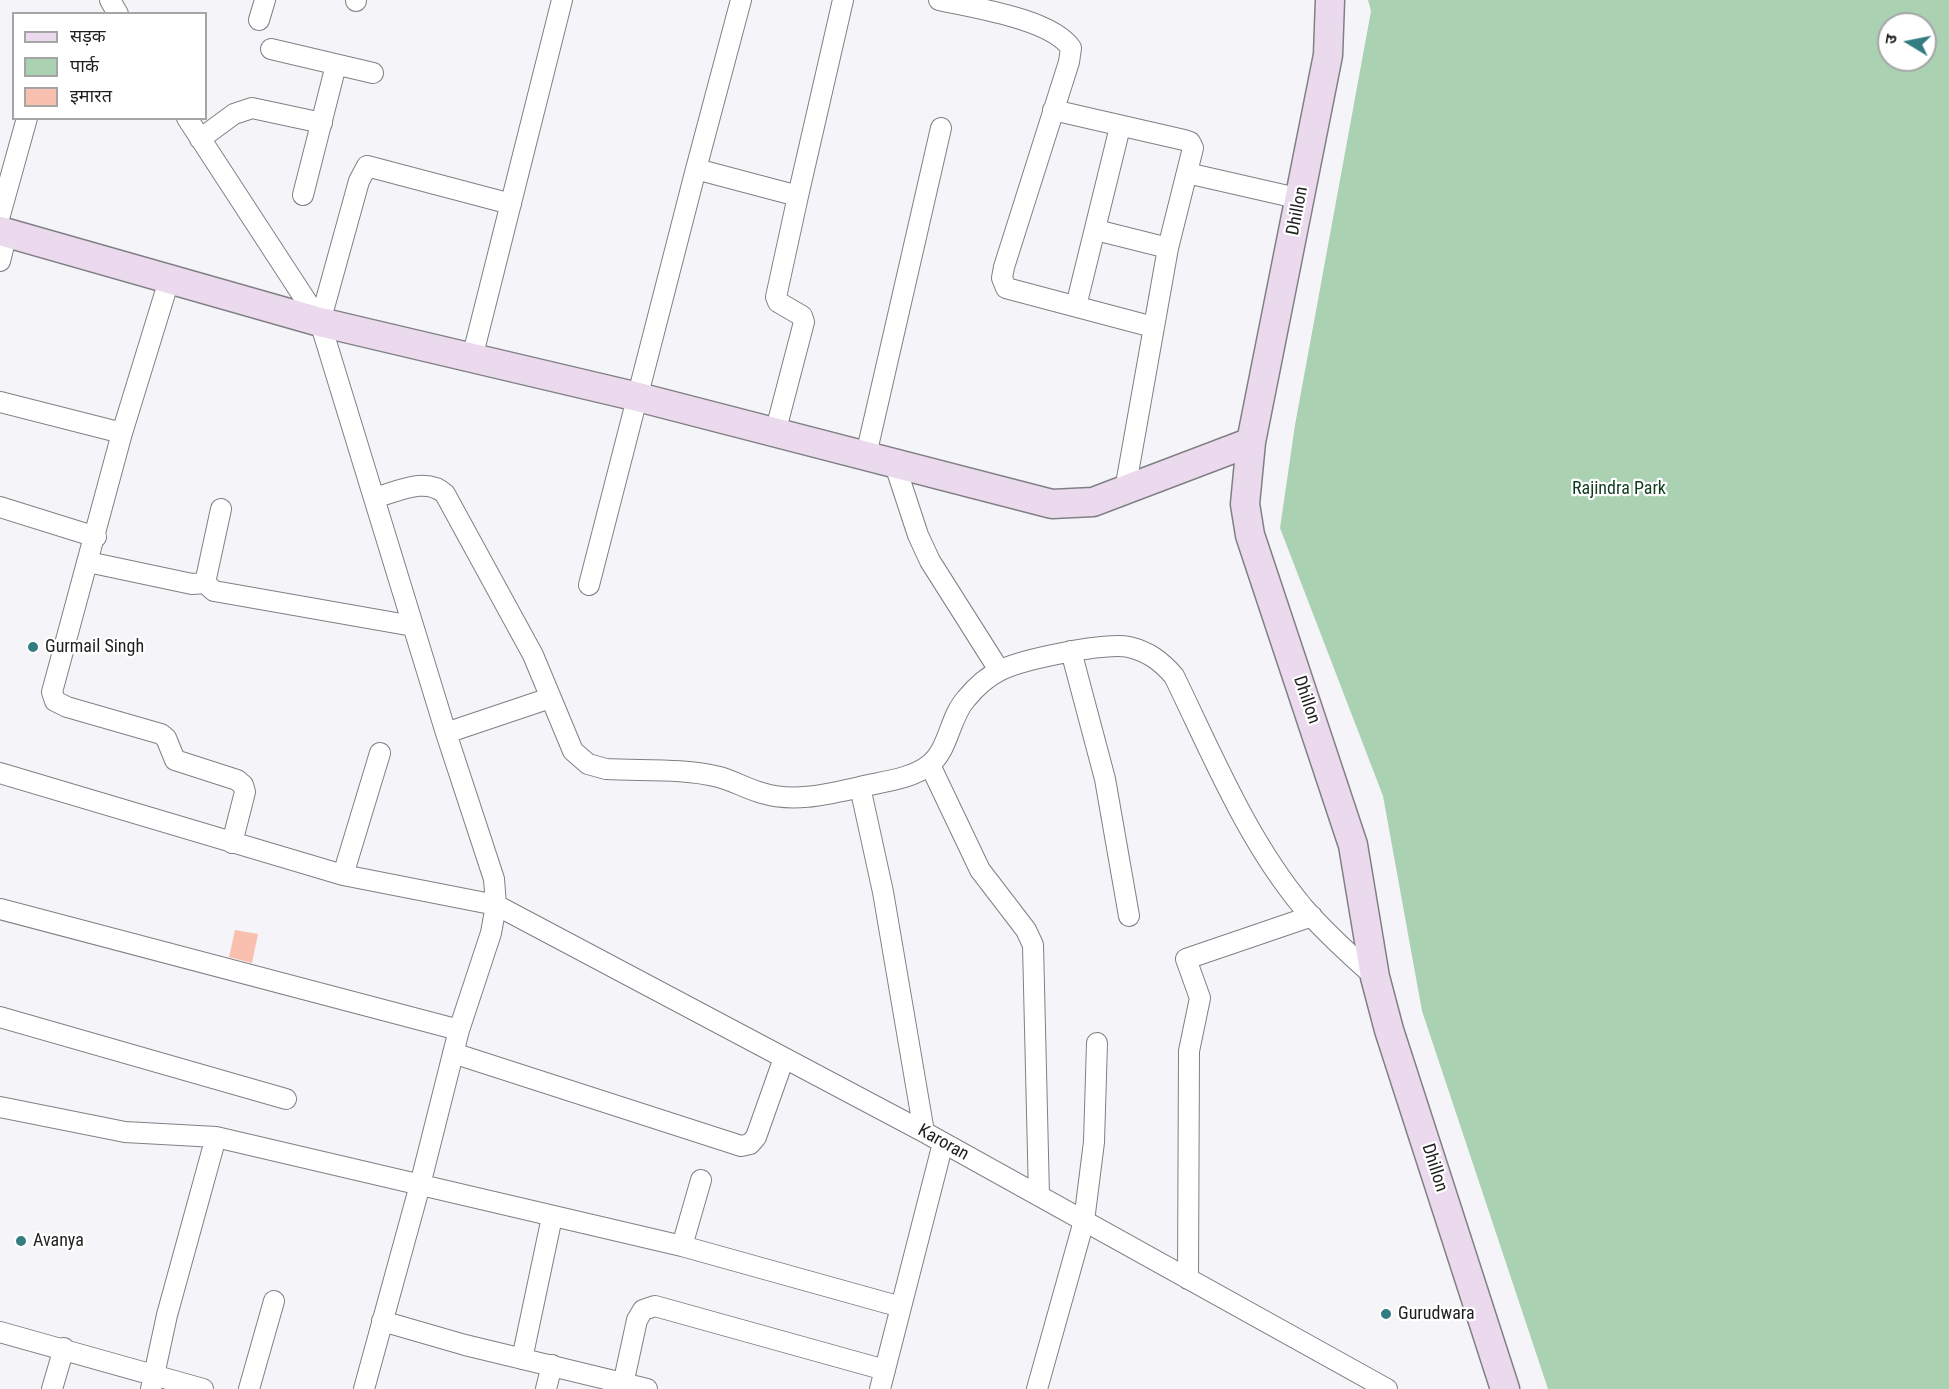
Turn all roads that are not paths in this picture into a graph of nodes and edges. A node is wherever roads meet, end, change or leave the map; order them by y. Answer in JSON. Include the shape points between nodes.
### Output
{"nodes":[{"id":1,"x":265,"y":0,"type":"edge"},
{"id":2,"x":562,"y":0,"type":"edge"},
{"id":3,"x":741,"y":0,"type":"edge"},
{"id":4,"x":843,"y":0,"type":"edge"},
{"id":5,"x":939,"y":0,"type":"edge"},
{"id":6,"x":1330,"y":0,"type":"edge"},
{"id":7,"x":971,"y":4,"type":"edge"},
{"id":8,"x":259,"y":20,"type":"dead end"},
{"id":9,"x":271,"y":49,"type":"dead end"},
{"id":10,"x":336,"y":65,"type":"junction"},
{"id":11,"x":372,"y":73,"type":"dead end"},
{"id":12,"x":1053,"y":110,"type":"junction"},
{"id":13,"x":27,"y":120,"type":"edge"},
{"id":14,"x":188,"y":120,"type":"edge"},
{"id":15,"x":322,"y":123,"type":"junction"},
{"id":16,"x":1120,"y":127,"type":"junction"},
{"id":17,"x":940,"y":128,"type":"dead end"},
{"id":18,"x":200,"y":139,"type":"junction"},
{"id":19,"x":696,"y":169,"type":"junction"},
{"id":20,"x":1187,"y":173,"type":"junction"},
{"id":21,"x":303,"y":195,"type":"dead end"},
{"id":22,"x":798,"y":196,"type":"junction"},
{"id":23,"x":1300,"y":199,"type":"junction"},
{"id":24,"x":511,"y":204,"type":"junction"},
{"id":25,"x":2,"y":226,"type":"edge"},
{"id":26,"x":1096,"y":230,"type":"junction"},
{"id":27,"x":1168,"y":248,"type":"junction"},
{"id":28,"x":0,"y":261,"type":"edge"},
{"id":29,"x":170,"y":277,"type":"junction"},
{"id":30,"x":1076,"y":306,"type":"junction"},
{"id":31,"x":320,"y":322,"type":"junction"},
{"id":32,"x":1153,"y":327,"type":"junction"},
{"id":33,"x":472,"y":358,"type":"junction"},
{"id":34,"x":638,"y":397,"type":"junction"},
{"id":35,"x":0,"y":402,"type":"edge"},
{"id":36,"x":122,"y":433,"type":"junction"},
{"id":37,"x":775,"y":433,"type":"junction"},
{"id":38,"x":1251,"y":442,"type":"junction"},
{"id":39,"x":866,"y":455,"type":"junction"},
{"id":40,"x":894,"y":462,"type":"junction"},
{"id":41,"x":1125,"y":490,"type":"junction"},
{"id":42,"x":374,"y":498,"type":"junction"},
{"id":43,"x":0,"y":507,"type":"edge"},
{"id":44,"x":221,"y":509,"type":"dead end"},
{"id":45,"x":96,"y":537,"type":"junction"},
{"id":46,"x":88,"y":562,"type":"junction"},
{"id":47,"x":204,"y":583,"type":"junction"},
{"id":48,"x":589,"y":585,"type":"dead end"},
{"id":49,"x":413,"y":626,"type":"junction"},
{"id":50,"x":1071,"y":651,"type":"junction"},
{"id":51,"x":999,"y":670,"type":"junction"},
{"id":52,"x":550,"y":698,"type":"junction"},
{"id":53,"x":446,"y":733,"type":"junction"},
{"id":54,"x":380,"y":753,"type":"dead end"},
{"id":55,"x":930,"y":765,"type":"junction"},
{"id":56,"x":0,"y":774,"type":"edge"},
{"id":57,"x":860,"y":787,"type":"junction"},
{"id":58,"x":232,"y":843,"type":"junction"},
{"id":59,"x":343,"y":875,"type":"junction"},
{"id":60,"x":496,"y":905,"type":"junction"},
{"id":61,"x":0,"y":909,"type":"edge"},
{"id":62,"x":1130,"y":916,"type":"dead end"},
{"id":63,"x":1312,"y":916,"type":"junction"},
{"id":64,"x":1375,"y":977,"type":"junction"},
{"id":65,"x":0,"y":1017,"type":"edge"},
{"id":66,"x":459,"y":1030,"type":"junction"},
{"id":67,"x":1097,"y":1043,"type":"dead end"},
{"id":68,"x":453,"y":1053,"type":"junction"},
{"id":69,"x":784,"y":1058,"type":"junction"},
{"id":70,"x":286,"y":1099,"type":"dead end"},
{"id":71,"x":0,"y":1107,"type":"edge"},
{"id":72,"x":924,"y":1132,"type":"junction"},
{"id":73,"x":216,"y":1137,"type":"junction"},
{"id":74,"x":943,"y":1143,"type":"junction"},
{"id":75,"x":701,"y":1180,"type":"dead end"},
{"id":76,"x":420,"y":1185,"type":"junction"},
{"id":77,"x":1038,"y":1196,"type":"junction"},
{"id":78,"x":552,"y":1217,"type":"junction"},
{"id":79,"x":1084,"y":1221,"type":"junction"},
{"id":80,"x":682,"y":1246,"type":"junction"},
{"id":81,"x":1188,"y":1279,"type":"junction"},
{"id":82,"x":274,"y":1301,"type":"dead end"},
{"id":83,"x":902,"y":1308,"type":"junction"},
{"id":84,"x":382,"y":1321,"type":"junction"},
{"id":85,"x":0,"y":1332,"type":"edge"},
{"id":86,"x":64,"y":1348,"type":"junction"},
{"id":87,"x":522,"y":1359,"type":"junction"},
{"id":88,"x":552,"y":1365,"type":"junction"},
{"id":89,"x":885,"y":1370,"type":"junction"},
{"id":90,"x":153,"y":1383,"type":"edge"},
{"id":91,"x":623,"y":1386,"type":"edge"},
{"id":92,"x":52,"y":1389,"type":"edge"},
{"id":93,"x":202,"y":1389,"type":"edge"},
{"id":94,"x":249,"y":1389,"type":"edge"},
{"id":95,"x":364,"y":1389,"type":"edge"},
{"id":96,"x":546,"y":1389,"type":"edge"},
{"id":97,"x":647,"y":1389,"type":"edge"},
{"id":98,"x":880,"y":1389,"type":"edge"},
{"id":99,"x":1037,"y":1389,"type":"edge"},
{"id":100,"x":1387,"y":1389,"type":"edge"},
{"id":101,"x":1505,"y":1389,"type":"edge"}],
"edges":[{"from":1,"to":8,"type":"street"},
{"from":2,"to":24,"type":"street"},
{"from":3,"to":19,"type":"street"},
{"from":4,"to":22,"type":"street"},
{"from":5,"to":7,"type":"street"},
{"from":6,"to":23,"type":"street","name":"Dhillon","via":[[1328,55]]},
{"from":7,"to":12,"type":"street","via":[[1064,38],[1071,48],[1069,62]]},
{"from":9,"to":10,"type":"street"},
{"from":10,"to":11,"type":"street"},
{"from":10,"to":15,"type":"street"},
{"from":12,"to":16,"type":"street"},
{"from":12,"to":30,"type":"street","via":[[1002,278],[1006,288]]},
{"from":13,"to":25,"type":"street"},
{"from":14,"to":18,"type":"street"},
{"from":15,"to":18,"type":"street","via":[[252,108],[234,114]]},
{"from":15,"to":21,"type":"street"},
{"from":16,"to":20,"type":"street","via":[[1190,142],[1193,148]]},
{"from":16,"to":26,"type":"street"},
{"from":17,"to":39,"type":"street"},
{"from":18,"to":31,"type":"street"},
{"from":19,"to":22,"type":"street"},
{"from":19,"to":34,"type":"street"},
{"from":20,"to":23,"type":"street"},
{"from":20,"to":27,"type":"street"},
{"from":22,"to":37,"type":"street","via":[[776,297],[802,316],[804,322]]},
{"from":23,"to":38,"type":"street","name":"Dhillon"},
{"from":24,"to":31,"type":"street","via":[[367,166],[359,181]]},
{"from":24,"to":33,"type":"street"},
{"from":25,"to":28,"type":"street"},
{"from":25,"to":29,"type":"street"},
{"from":26,"to":27,"type":"street"},
{"from":26,"to":30,"type":"street"},
{"from":27,"to":32,"type":"street"},
{"from":29,"to":31,"type":"street"},
{"from":29,"to":36,"type":"street"},
{"from":30,"to":32,"type":"street"},
{"from":31,"to":33,"type":"street"},
{"from":31,"to":42,"type":"street"},
{"from":32,"to":41,"type":"street"},
{"from":33,"to":34,"type":"street"},
{"from":34,"to":37,"type":"street"},
{"from":34,"to":48,"type":"street"},
{"from":35,"to":36,"type":"street"},
{"from":36,"to":45,"type":"street"},
{"from":37,"to":39,"type":"street"},
{"from":38,"to":41,"type":"street"},
{"from":38,"to":64,"type":"street","name":"Dhillon","via":[[1245,504],[1250,535],[1353,845]]},
{"from":39,"to":40,"type":"street"},
{"from":40,"to":41,"type":"street","via":[[1052,504],[1093,502]]},
{"from":40,"to":51,"type":"street","via":[[930,561]]},
{"from":42,"to":49,"type":"street"},
{"from":42,"to":52,"type":"street","via":[[424,484],[436,486],[446,494],[533,655]]},
{"from":43,"to":45,"type":"street"},
{"from":44,"to":47,"type":"street"},
{"from":45,"to":46,"type":"street"},
{"from":46,"to":47,"type":"street","via":[[192,584]]},
{"from":46,"to":58,"type":"street","via":[[52,692],[56,701],[161,734],[175,760],[237,780],[245,792]]},
{"from":47,"to":49,"type":"street","via":[[214,591]]},
{"from":49,"to":53,"type":"street"},
{"from":50,"to":51,"type":"street"},
{"from":50,"to":62,"type":"street","via":[[1105,779]]},
{"from":50,"to":63,"type":"street","via":[[1127,646],[1148,653],[1174,676],[1244,818]]},
{"from":51,"to":55,"type":"street","via":[[954,714],[940,752]]},
{"from":52,"to":53,"type":"street"},
{"from":52,"to":57,"type":"street","via":[[573,751],[588,764],[606,769],[720,777],[785,798],[807,798]]},
{"from":53,"to":60,"type":"street","via":[[494,879]]},
{"from":54,"to":59,"type":"street"},
{"from":55,"to":57,"type":"street","via":[[918,772]]},
{"from":55,"to":77,"type":"street","via":[[980,870],[1033,945]]},
{"from":56,"to":58,"type":"street","name":"Karoran"},
{"from":57,"to":72,"type":"street","via":[[883,892]]},
{"from":58,"to":59,"type":"street","name":"Karoran"},
{"from":59,"to":60,"type":"street","name":"Karoran"},
{"from":60,"to":66,"type":"street","via":[[491,933]]},
{"from":60,"to":69,"type":"street","name":"Karoran"},
{"from":61,"to":66,"type":"street"},
{"from":63,"to":64,"type":"street"},
{"from":63,"to":81,"type":"street","via":[[1186,959],[1200,998],[1189,1052]]},
{"from":64,"to":101,"type":"street","name":"Dhillon"},
{"from":65,"to":70,"type":"street"},
{"from":66,"to":68,"type":"street"},
{"from":67,"to":79,"type":"street","via":[[1094,1142]]},
{"from":68,"to":69,"type":"street","via":[[741,1146],[756,1137]]},
{"from":68,"to":76,"type":"street"},
{"from":69,"to":72,"type":"street","name":"Karoran"},
{"from":71,"to":73,"type":"street","via":[[115,1131]]},
{"from":72,"to":74,"type":"street","name":"Karoran"},
{"from":73,"to":76,"type":"street"},
{"from":73,"to":90,"type":"street","via":[[167,1315]]},
{"from":74,"to":77,"type":"street","name":"Karoran"},
{"from":74,"to":83,"type":"street"},
{"from":75,"to":80,"type":"street"},
{"from":76,"to":78,"type":"street"},
{"from":76,"to":84,"type":"street"},
{"from":77,"to":79,"type":"street","name":"Karoran"},
{"from":78,"to":80,"type":"street"},
{"from":78,"to":87,"type":"street"},
{"from":79,"to":81,"type":"street","name":"Karoran"},
{"from":79,"to":99,"type":"street"},
{"from":80,"to":83,"type":"street"},
{"from":81,"to":100,"type":"street","name":"Karoran"},
{"from":82,"to":94,"type":"street"},
{"from":83,"to":89,"type":"street"},
{"from":84,"to":87,"type":"street"},
{"from":84,"to":95,"type":"street"},
{"from":85,"to":86,"type":"street"},
{"from":86,"to":90,"type":"street"},
{"from":86,"to":92,"type":"street"},
{"from":87,"to":88,"type":"street"},
{"from":88,"to":91,"type":"street"},
{"from":88,"to":96,"type":"street"},
{"from":89,"to":91,"type":"street","via":[[655,1306],[644,1310],[637,1320]]},
{"from":89,"to":98,"type":"street"},
{"from":90,"to":93,"type":"street"},
{"from":91,"to":97,"type":"street"}]}
